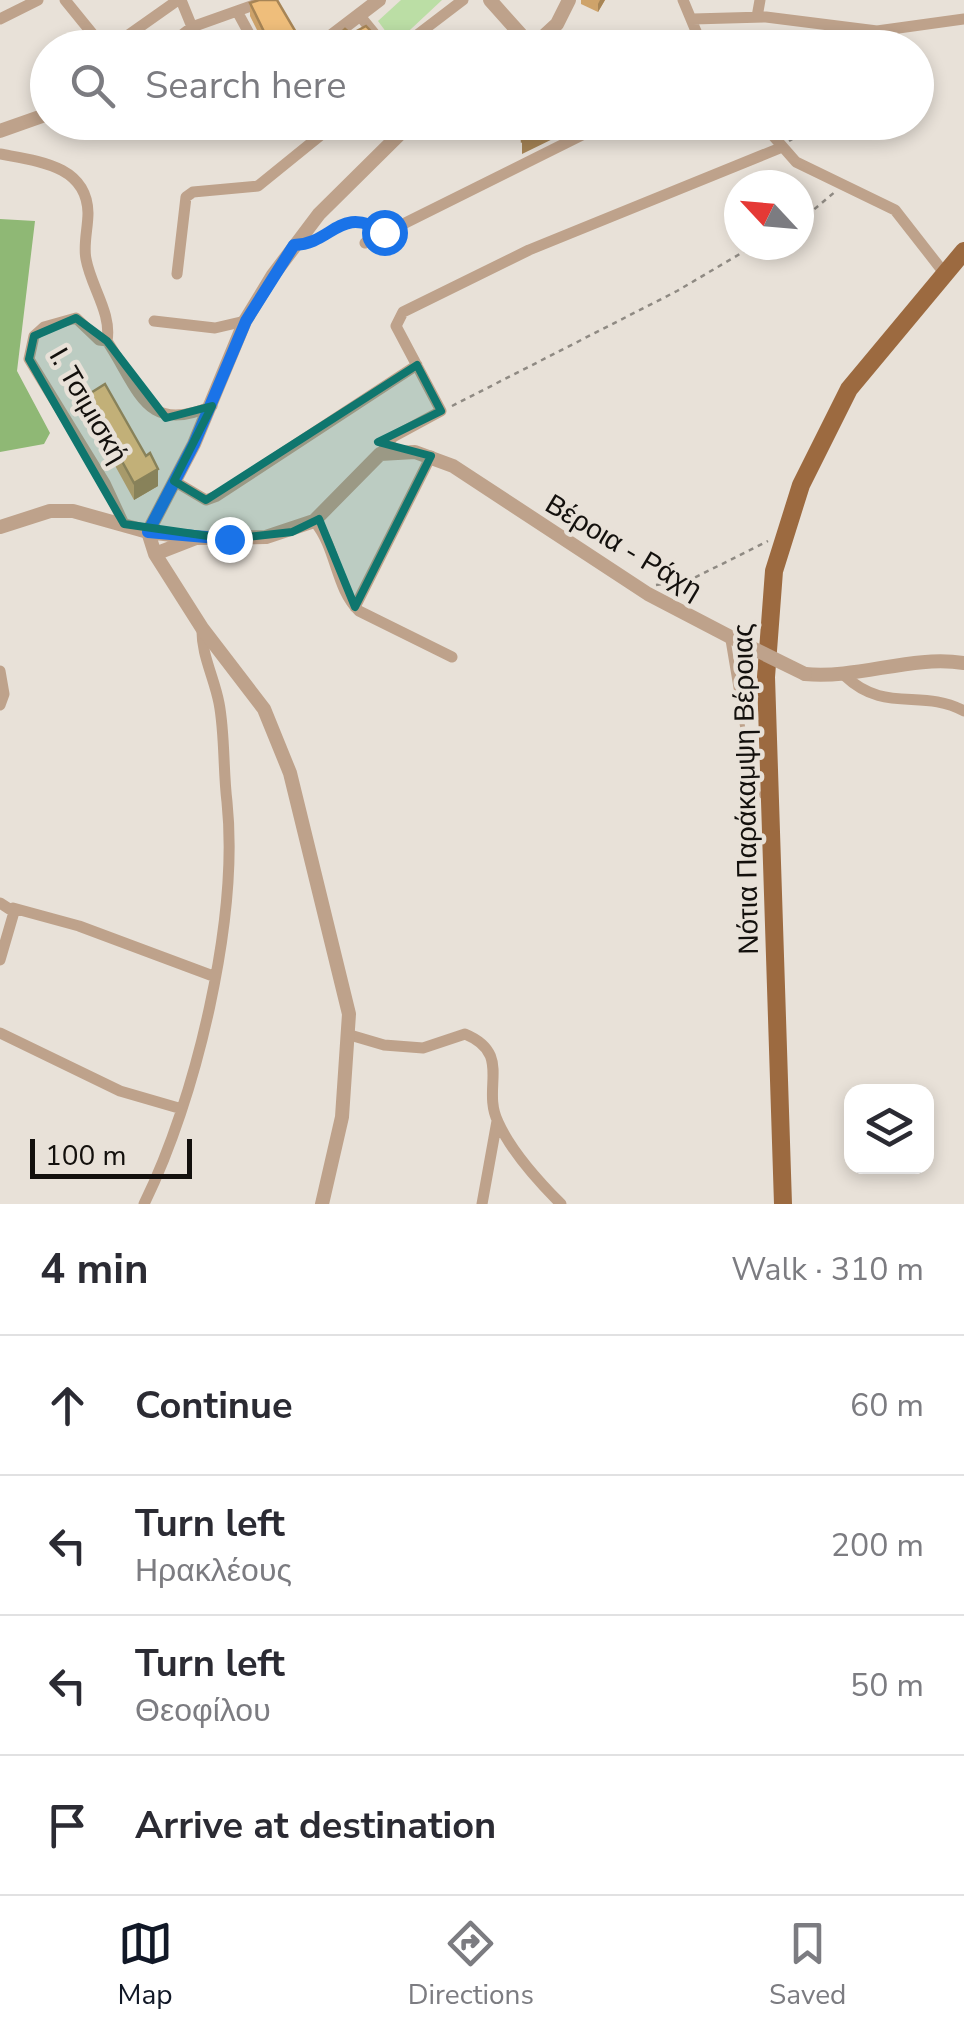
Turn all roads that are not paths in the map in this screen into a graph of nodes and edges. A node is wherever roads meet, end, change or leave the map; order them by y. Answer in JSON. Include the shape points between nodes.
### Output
{"nodes":[{"id":1,"x":38,"y":0,"type":"edge"},
{"id":2,"x":64,"y":0,"type":"edge"},
{"id":3,"x":179,"y":0,"type":"edge"},
{"id":4,"x":268,"y":0,"type":"edge"},
{"id":5,"x":379,"y":0,"type":"edge"},
{"id":6,"x":462,"y":0,"type":"edge"},
{"id":7,"x":490,"y":0,"type":"edge"},
{"id":8,"x":569,"y":0,"type":"edge"},
{"id":9,"x":683,"y":0,"type":"edge"},
{"id":10,"x":760,"y":0,"type":"edge"},
{"id":11,"x":238,"y":13,"type":"junction"},
{"id":12,"x":360,"y":16,"type":"junction"},
{"id":13,"x":758,"y":17,"type":"junction"},
{"id":14,"x":0,"y":19,"type":"edge"},
{"id":15,"x":692,"y":19,"type":"junction"},
{"id":16,"x":964,"y":19,"type":"edge"},
{"id":17,"x":192,"y":27,"type":"junction"},
{"id":18,"x":91,"y":30,"type":"edge"},
{"id":19,"x":134,"y":30,"type":"edge"},
{"id":20,"x":188,"y":30,"type":"edge"},
{"id":21,"x":247,"y":30,"type":"edge"},
{"id":22,"x":341,"y":30,"type":"edge"},
{"id":23,"x":371,"y":30,"type":"edge"},
{"id":24,"x":423,"y":30,"type":"edge"},
{"id":25,"x":517,"y":30,"type":"edge"},
{"id":26,"x":550,"y":30,"type":"edge"},
{"id":27,"x":696,"y":30,"type":"edge"},
{"id":28,"x":868,"y":30,"type":"edge"},
{"id":29,"x":884,"y":30,"type":"edge"},
{"id":30,"x":30,"y":120,"type":"edge"},
{"id":31,"x":0,"y":131,"type":"edge"},
{"id":32,"x":315,"y":140,"type":"edge"},
{"id":33,"x":393,"y":140,"type":"edge"},
{"id":34,"x":579,"y":140,"type":"edge"},
{"id":35,"x":774,"y":140,"type":"edge"},
{"id":36,"x":780,"y":148,"type":"junction"},
{"id":37,"x":0,"y":154,"type":"edge"},
{"id":38,"x":365,"y":243,"type":"dead end"},
{"id":39,"x":964,"y":251,"type":"edge"},
{"id":40,"x":177,"y":274,"type":"dead end"},
{"id":41,"x":945,"y":274,"type":"junction"},
{"id":42,"x":246,"y":321,"type":"junction"},
{"id":43,"x":154,"y":322,"type":"dead end"},
{"id":44,"x":107,"y":341,"type":"junction"},
{"id":45,"x":417,"y":365,"type":"junction"},
{"id":46,"x":212,"y":406,"type":"junction"},
{"id":47,"x":380,"y":454,"type":"junction"},
{"id":48,"x":431,"y":456,"type":"junction"},
{"id":49,"x":174,"y":481,"type":"junction"},
{"id":50,"x":314,"y":521,"type":"junction"},
{"id":51,"x":124,"y":524,"type":"junction"},
{"id":52,"x":4,"y":527,"type":"edge"},
{"id":53,"x":148,"y":532,"type":"junction"},
{"id":54,"x":196,"y":538,"type":"junction"},
{"id":55,"x":0,"y":542,"type":"edge"},
{"id":56,"x":155,"y":554,"type":"junction"},
{"id":57,"x":355,"y":607,"type":"junction"},
{"id":58,"x":202,"y":628,"type":"junction"},
{"id":59,"x":734,"y":639,"type":"junction"},
{"id":60,"x":452,"y":658,"type":"dead end"},
{"id":61,"x":964,"y":664,"type":"edge"},
{"id":62,"x":0,"y":671,"type":"edge"},
{"id":63,"x":846,"y":676,"type":"junction"},
{"id":64,"x":0,"y":704,"type":"edge"},
{"id":65,"x":964,"y":711,"type":"edge"},
{"id":66,"x":771,"y":796,"type":"junction"},
{"id":67,"x":0,"y":903,"type":"edge"},
{"id":68,"x":13,"y":908,"type":"junction"},
{"id":69,"x":0,"y":960,"type":"edge"},
{"id":70,"x":213,"y":976,"type":"junction"},
{"id":71,"x":0,"y":1033,"type":"edge"},
{"id":72,"x":350,"y":1034,"type":"junction"},
{"id":73,"x":182,"y":1109,"type":"junction"},
{"id":74,"x":497,"y":1121,"type":"junction"},
{"id":75,"x":144,"y":1204,"type":"edge"},
{"id":76,"x":322,"y":1204,"type":"edge"},
{"id":77,"x":482,"y":1204,"type":"edge"},
{"id":78,"x":561,"y":1204,"type":"edge"},
{"id":79,"x":783,"y":1204,"type":"edge"}],
"edges":[{"from":1,"to":14,"type":"street"},
{"from":2,"to":18,"type":"street"},
{"from":3,"to":17,"type":"street"},
{"from":3,"to":19,"type":"street"},
{"from":4,"to":11,"type":"street"},
{"from":5,"to":12,"type":"street"},
{"from":6,"to":24,"type":"street"},
{"from":7,"to":25,"type":"street"},
{"from":8,"to":26,"type":"street"},
{"from":9,"to":15,"type":"street"},
{"from":10,"to":13,"type":"street"},
{"from":11,"to":17,"type":"street"},
{"from":11,"to":21,"type":"street"},
{"from":12,"to":22,"type":"street"},
{"from":12,"to":23,"type":"street"},
{"from":13,"to":15,"type":"street"},
{"from":13,"to":28,"type":"street"},
{"from":15,"to":27,"type":"street"},
{"from":16,"to":29,"type":"street"},
{"from":17,"to":20,"type":"street"},
{"from":30,"to":31,"type":"street"},
{"from":32,"to":40,"type":"street","via":[[258,186],[186,197]]},
{"from":33,"to":42,"type":"street","via":[[294,245]]},
{"from":34,"to":38,"type":"street"},
{"from":35,"to":36,"type":"street"},
{"from":36,"to":41,"type":"street","via":[[894,210]]},
{"from":36,"to":45,"type":"street","via":[[546,243],[403,312],[396,326]]},
{"from":37,"to":44,"type":"street","via":[[57,166],[82,188],[88,202],[85,257],[109,328]]},
{"from":39,"to":41,"type":"main road","name":"Νότια Παράκαμψη Βέροιας"},
{"from":41,"to":66,"type":"main road","name":"Νότια Παράκαμψη Βέροιας","via":[[849,389],[784,536],[769,610]]},
{"from":42,"to":43,"type":"street","via":[[215,328]]},
{"from":42,"to":46,"type":"street"},
{"from":44,"to":46,"type":"street","via":[[150,407],[166,418]]},
{"from":44,"to":51,"type":"street","name":"Ι. Τσιμισκή","via":[[67,318],[34,336],[29,359]]},
{"from":45,"to":47,"type":"street","via":[[441,411],[393,437]]},
{"from":45,"to":49,"type":"street","via":[[217,496],[206,500]]},
{"from":46,"to":49,"type":"street"},
{"from":47,"to":48,"type":"street","name":"Βέροια - Ράχη"},
{"from":47,"to":50,"type":"street"},
{"from":48,"to":57,"type":"street"},
{"from":48,"to":59,"type":"street","name":"Βέροια - Ράχη","via":[[648,594]]},
{"from":49,"to":53,"type":"street"},
{"from":50,"to":54,"type":"street","via":[[266,538]]},
{"from":50,"to":57,"type":"street"},
{"from":51,"to":52,"type":"street","via":[[50,511]]},
{"from":51,"to":53,"type":"street"},
{"from":52,"to":55,"type":"street"},
{"from":53,"to":54,"type":"street"},
{"from":53,"to":56,"type":"street"},
{"from":54,"to":56,"type":"street"},
{"from":56,"to":58,"type":"street"},
{"from":57,"to":60,"type":"street"},
{"from":58,"to":70,"type":"street","via":[[220,707],[229,839]]},
{"from":58,"to":72,"type":"street","via":[[264,709],[284,748],[346,993]]},
{"from":59,"to":63,"type":"street","name":"Βέροια - Ράχη","bridge":true,"via":[[805,674]]},
{"from":59,"to":66,"type":"lane","via":[[754,789]]},
{"from":61,"to":63,"type":"street","name":"Βέροια - Ράχη","via":[[929,658]]},
{"from":62,"to":64,"type":"street"},
{"from":63,"to":65,"type":"street","via":[[882,700],[948,703]]},
{"from":66,"to":79,"type":"main road","name":"Νότια Παράκαμψη Βέροιας"},
{"from":67,"to":68,"type":"street"},
{"from":68,"to":69,"type":"street"},
{"from":68,"to":70,"type":"street"},
{"from":70,"to":73,"type":"street"},
{"from":71,"to":73,"type":"street","via":[[120,1091]]},
{"from":72,"to":74,"type":"street","via":[[406,1048],[454,1035],[478,1040],[493,1058]]},
{"from":72,"to":76,"type":"street","via":[[342,1117]]},
{"from":73,"to":75,"type":"street"},
{"from":74,"to":77,"type":"street"},
{"from":74,"to":78,"type":"street"}]}
